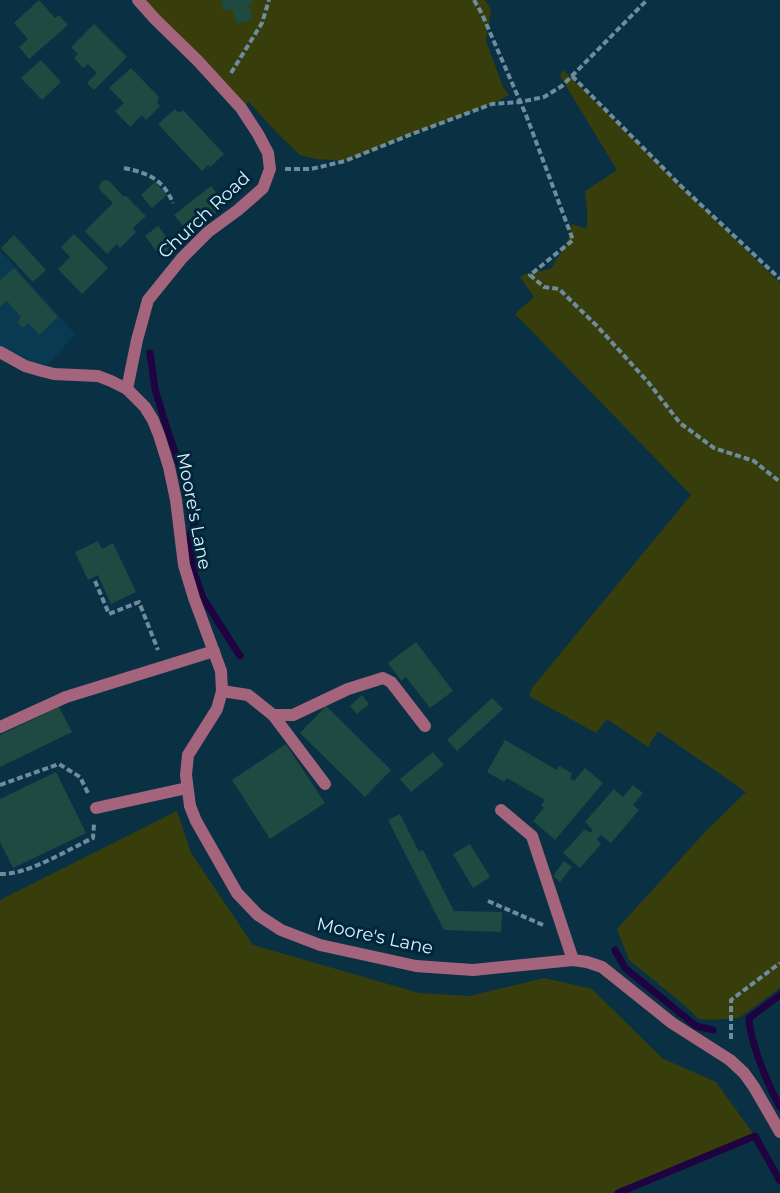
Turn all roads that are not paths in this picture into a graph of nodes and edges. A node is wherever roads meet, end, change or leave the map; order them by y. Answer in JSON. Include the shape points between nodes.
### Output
{"nodes":[{"id":1,"x":138,"y":0,"type":"edge"},
{"id":2,"x":0,"y":352,"type":"edge"},
{"id":3,"x":127,"y":389,"type":"junction"},
{"id":4,"x":214,"y":651,"type":"junction"},
{"id":5,"x":222,"y":691,"type":"junction"},
{"id":6,"x":273,"y":715,"type":"junction"},
{"id":7,"x":0,"y":726,"type":"edge"},
{"id":8,"x":425,"y":726,"type":"dead end"},
{"id":9,"x":325,"y":784,"type":"dead end"},
{"id":10,"x":187,"y":788,"type":"junction"},
{"id":11,"x":96,"y":808,"type":"road end"},
{"id":12,"x":501,"y":810,"type":"dead end"},
{"id":13,"x":573,"y":960,"type":"junction"},
{"id":14,"x":780,"y":1132,"type":"edge"}],
"edges":[{"from":1,"to":3,"type":"street","name":"Church Road","via":[[241,108],[268,153],[270,169],[263,188],[208,232],[148,300]]},
{"from":2,"to":3,"type":"street","via":[[42,371],[98,376]]},
{"from":3,"to":4,"type":"street","name":"Moore's Lane","via":[[145,407],[159,435],[176,500],[184,565]]},
{"from":4,"to":5,"type":"street","name":"Moore's Lane"},
{"from":4,"to":7,"type":"street","via":[[66,698]]},
{"from":5,"to":6,"type":"street","via":[[248,695]]},
{"from":5,"to":10,"type":"street","name":"Moore's Lane","via":[[217,709],[188,754]]},
{"from":6,"to":8,"type":"street","via":[[292,715],[383,678],[392,682]]},
{"from":6,"to":9,"type":"street"},
{"from":10,"to":11,"type":"street"},
{"from":10,"to":13,"type":"street","name":"Moore's Lane","via":[[196,821],[237,893],[258,915],[281,930],[320,945],[416,966],[472,970]]},
{"from":12,"to":13,"type":"street","via":[[532,836]]},
{"from":13,"to":14,"type":"street","name":"Moore's Lane","via":[[602,967],[672,1023],[730,1060],[754,1087]]}]}
